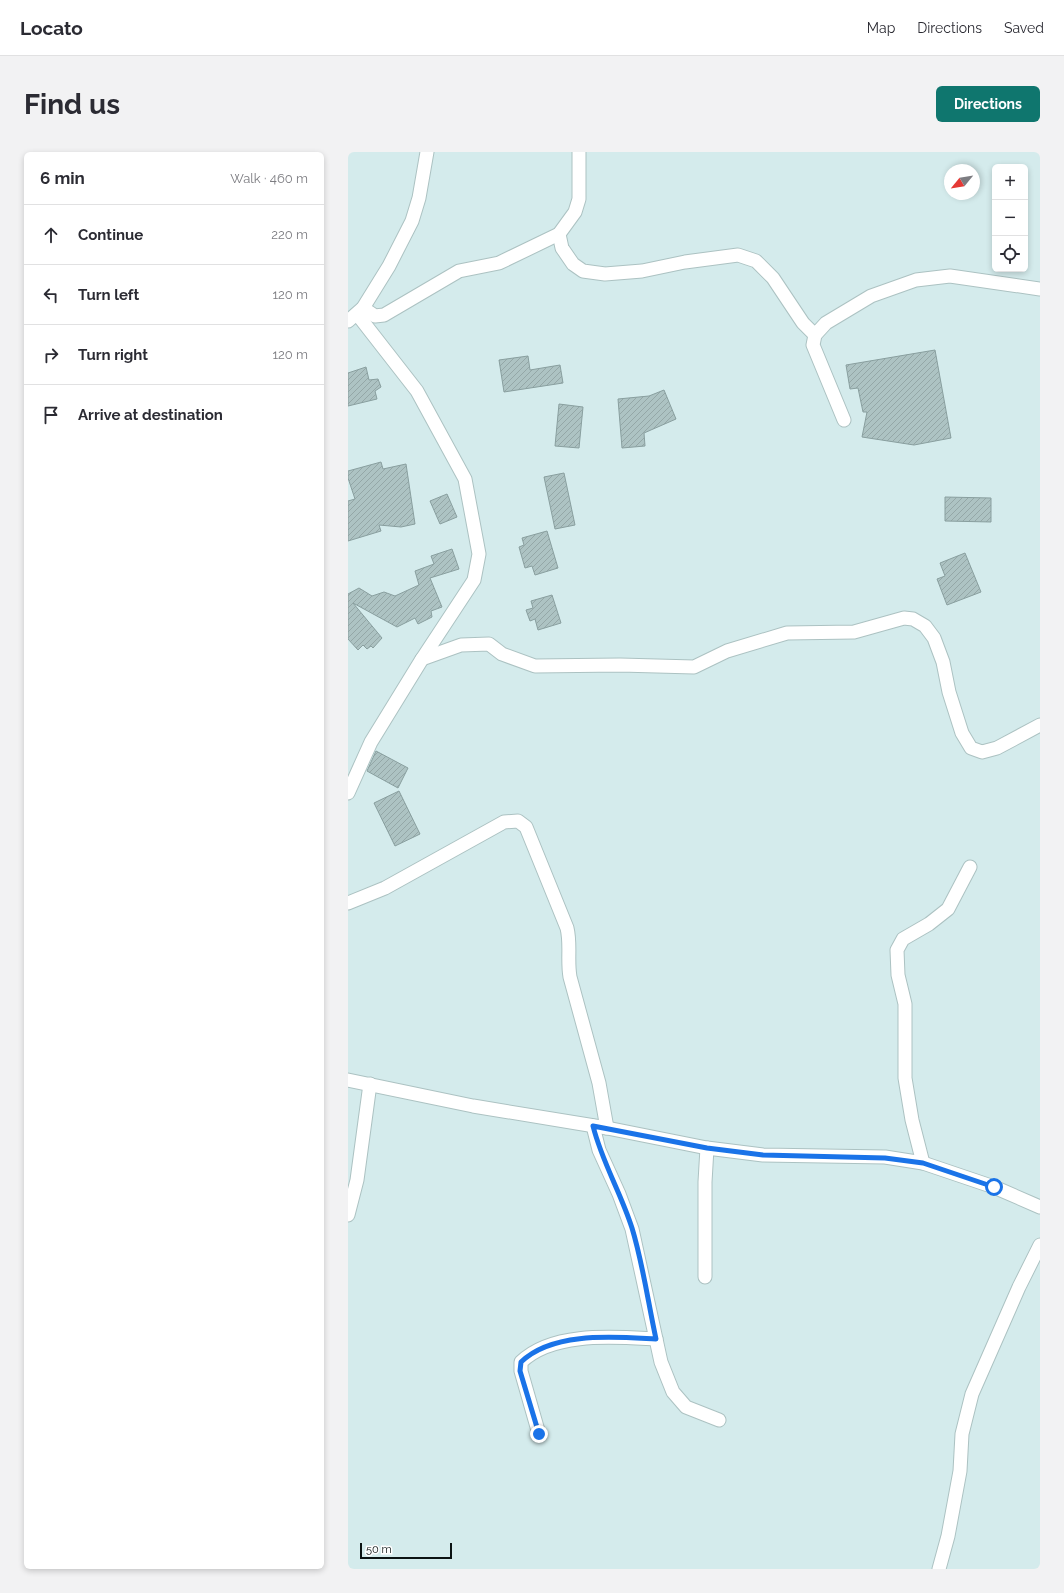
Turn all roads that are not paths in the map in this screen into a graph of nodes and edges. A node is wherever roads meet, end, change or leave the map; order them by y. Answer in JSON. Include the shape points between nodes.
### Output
{"nodes":[{"id":1,"x":426,"y":152,"type":"edge"},
{"id":2,"x":579,"y":152,"type":"edge"},
{"id":3,"x":559,"y":234,"type":"junction"},
{"id":4,"x":1040,"y":289,"type":"edge"},
{"id":5,"x":356,"y":314,"type":"edge"},
{"id":6,"x":815,"y":335,"type":"junction"},
{"id":7,"x":844,"y":420,"type":"dead end"},
{"id":8,"x":422,"y":659,"type":"junction"},
{"id":9,"x":1040,"y":725,"type":"edge"},
{"id":10,"x":348,"y":793,"type":"edge"},
{"id":11,"x":970,"y":867,"type":"dead end"},
{"id":12,"x":348,"y":903,"type":"edge"},
{"id":13,"x":348,"y":1080,"type":"edge"},
{"id":14,"x":370,"y":1084,"type":"junction"},
{"id":15,"x":593,"y":1126,"type":"junction"},
{"id":16,"x":607,"y":1128,"type":"junction"},
{"id":17,"x":707,"y":1148,"type":"junction"},
{"id":18,"x":923,"y":1163,"type":"junction"},
{"id":19,"x":1040,"y":1208,"type":"edge"},
{"id":20,"x":348,"y":1215,"type":"edge"},
{"id":21,"x":1040,"y":1245,"type":"edge"},
{"id":22,"x":705,"y":1277,"type":"dead end"},
{"id":23,"x":656,"y":1339,"type":"junction"},
{"id":24,"x":719,"y":1420,"type":"dead end"},
{"id":25,"x":539,"y":1434,"type":"dead end"},
{"id":26,"x":939,"y":1569,"type":"edge"}],
"edges":[{"from":1,"to":5,"type":"street","via":[[412,221],[389,266]]},
{"from":2,"to":3,"type":"street","via":[[579,200],[575,212]]},
{"from":3,"to":5,"type":"street","via":[[499,263],[459,271],[384,314]]},
{"from":3,"to":6,"type":"street","via":[[562,248],[573,264],[583,271],[605,274],[642,271],[738,255],[756,261],[773,278]]},
{"from":4,"to":6,"type":"street","via":[[950,276],[916,280],[871,296],[826,323]]},
{"from":5,"to":8,"type":"street","via":[[417,391],[465,479],[479,554],[474,580]]},
{"from":6,"to":7,"type":"street","via":[[815,354]]},
{"from":8,"to":9,"type":"street","via":[[461,645],[489,644],[502,654],[535,666],[694,667],[727,651],[787,633],[854,632],[904,618],[913,619],[926,626],[934,638],[962,733],[971,748],[982,752],[997,748]]},
{"from":8,"to":10,"type":"street","via":[[370,742]]},
{"from":11,"to":18,"type":"street","via":[[948,909],[929,924],[902,938],[897,950],[898,975],[905,1004],[905,1078]]},
{"from":12,"to":16,"type":"street","via":[[385,888],[504,822],[518,821],[526,827],[570,941],[568,967],[599,1083]]},
{"from":13,"to":14,"type":"street"},
{"from":14,"to":15,"type":"street","via":[[473,1106]]},
{"from":14,"to":20,"type":"street","via":[[357,1180]]},
{"from":15,"to":16,"type":"street"},
{"from":15,"to":23,"type":"street","via":[[599,1150],[632,1229]]},
{"from":16,"to":17,"type":"street"},
{"from":17,"to":18,"type":"street","via":[[763,1155],[885,1158]]},
{"from":17,"to":22,"type":"street"},
{"from":18,"to":19,"type":"street","via":[[994,1187]]},
{"from":21,"to":26,"type":"street","via":[[972,1394],[962,1434],[960,1471],[948,1536]]},
{"from":23,"to":24,"type":"street","via":[[672,1392],[686,1407]]},
{"from":23,"to":25,"type":"street","via":[[611,1336],[564,1340],[530,1353],[521,1362],[520,1371]]}]}
